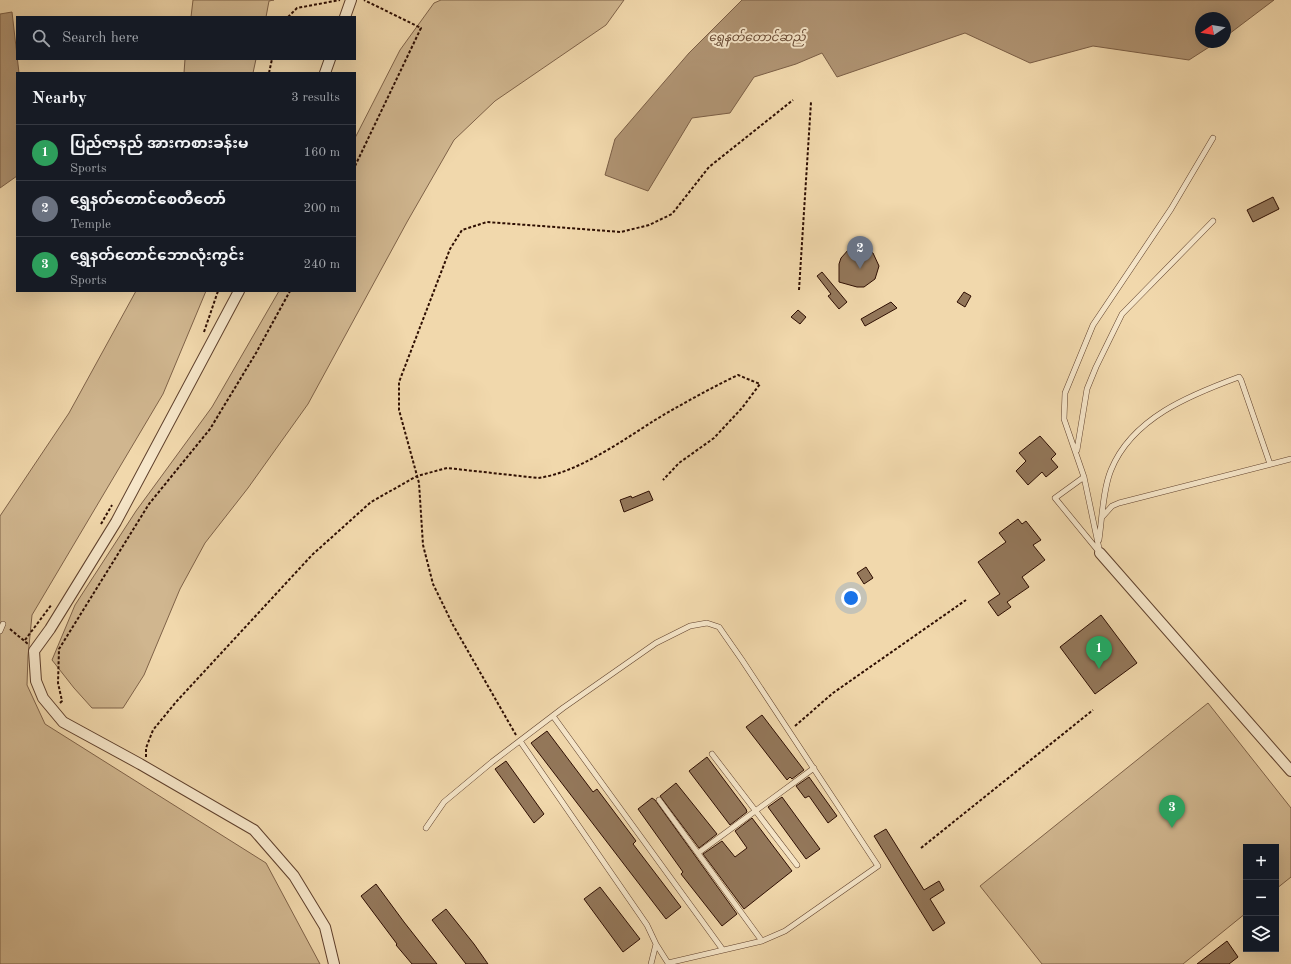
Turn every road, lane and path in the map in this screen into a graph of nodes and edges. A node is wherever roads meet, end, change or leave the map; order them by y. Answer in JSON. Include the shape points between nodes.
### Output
{"nodes":[{"id":1,"x":340,"y":0,"type":"edge"},
{"id":2,"x":351,"y":0,"type":"edge"},
{"id":3,"x":364,"y":0,"type":"edge"},
{"id":4,"x":289,"y":16,"type":"edge"},
{"id":5,"x":345,"y":16,"type":"edge"},
{"id":6,"x":272,"y":60,"type":"edge"},
{"id":7,"x":330,"y":60,"type":"edge"},
{"id":8,"x":269,"y":72,"type":"edge"},
{"id":9,"x":325,"y":72,"type":"edge"},
{"id":10,"x":793,"y":100,"type":"dead end"},
{"id":11,"x":811,"y":102,"type":"dead end"},
{"id":12,"x":1213,"y":138,"type":"dead end"},
{"id":13,"x":356,"y":164,"type":"edge"},
{"id":14,"x":1213,"y":221,"type":"dead end"},
{"id":15,"x":799,"y":290,"type":"dead end"},
{"id":16,"x":218,"y":292,"type":"edge"},
{"id":17,"x":238,"y":292,"type":"edge"},
{"id":18,"x":289,"y":292,"type":"edge"},
{"id":19,"x":204,"y":334,"type":"dead end"},
{"id":20,"x":1076,"y":451,"type":"junction"},
{"id":21,"x":1291,"y":459,"type":"edge"},
{"id":22,"x":1270,"y":464,"type":"junction"},
{"id":23,"x":417,"y":476,"type":"junction"},
{"id":24,"x":1084,"y":477,"type":"junction"},
{"id":25,"x":664,"y":480,"type":"dead end"},
{"id":26,"x":113,"y":503,"type":"dead end"},
{"id":27,"x":1103,"y":517,"type":"junction"},
{"id":28,"x":98,"y":529,"type":"dead end"},
{"id":29,"x":1099,"y":549,"type":"junction"},
{"id":30,"x":55,"y":599,"type":"dead end"},
{"id":31,"x":966,"y":600,"type":"dead end"},
{"id":32,"x":3,"y":624,"type":"joint"},
{"id":33,"x":0,"y":631,"type":"edge"},
{"id":34,"x":25,"y":640,"type":"junction"},
{"id":35,"x":34,"y":651,"type":"junction"},
{"id":36,"x":1093,"y":710,"type":"dead end"},
{"id":37,"x":54,"y":711,"type":"junction"},
{"id":38,"x":553,"y":716,"type":"junction"},
{"id":39,"x":789,"y":731,"type":"junction"},
{"id":40,"x":520,"y":741,"type":"junction"},
{"id":41,"x":712,"y":754,"type":"dead end"},
{"id":42,"x":146,"y":768,"type":"junction"},
{"id":43,"x":814,"y":768,"type":"junction"},
{"id":44,"x":1291,"y":771,"type":"edge"},
{"id":45,"x":659,"y":800,"type":"dead end"},
{"id":46,"x":755,"y":811,"type":"junction"},
{"id":47,"x":426,"y":828,"type":"dead end"},
{"id":48,"x":921,"y":848,"type":"dead end"},
{"id":49,"x":698,"y":853,"type":"junction"},
{"id":50,"x":797,"y":866,"type":"dead end"},
{"id":51,"x":762,"y":941,"type":"junction"},
{"id":52,"x":656,"y":944,"type":"junction"},
{"id":53,"x":723,"y":950,"type":"junction"},
{"id":54,"x":334,"y":964,"type":"edge"},
{"id":55,"x":651,"y":964,"type":"edge"}],
"edges":[{"from":1,"to":4,"type":"path","via":[[297,8]]},
{"from":2,"to":5,"type":"street"},
{"from":3,"to":13,"type":"path","via":[[421,28]]},
{"from":6,"to":8,"type":"path"},
{"from":7,"to":9,"type":"street"},
{"from":10,"to":23,"type":"path","via":[[709,167],[672,214],[649,225],[622,232],[487,222],[462,230],[450,249],[399,382],[398,410]]},
{"from":11,"to":15,"type":"path"},
{"from":12,"to":20,"type":"lane","via":[[1171,209],[1093,325],[1065,393],[1064,419]]},
{"from":14,"to":20,"type":"lane","via":[[1122,314],[1087,389]]},
{"from":16,"to":19,"type":"path"},
{"from":17,"to":35,"type":"street","via":[[116,522]]},
{"from":18,"to":37,"type":"path","via":[[210,428],[149,504],[59,649],[58,683],[62,701]]},
{"from":20,"to":24,"type":"lane"},
{"from":21,"to":22,"type":"lane"},
{"from":22,"to":27,"type":"lane","via":[[1119,503],[1112,506]]},
{"from":22,"to":27,"type":"lane","via":[[1242,380],[1238,377],[1180,400],[1134,435],[1110,470]]},
{"from":23,"to":25,"type":"path","via":[[447,468],[538,478],[550,477],[597,456],[694,396],[738,375],[760,384],[714,438],[679,463]]},
{"from":23,"to":40,"type":"path","via":[[423,545],[433,584],[453,625]]},
{"from":23,"to":42,"type":"path","via":[[372,502],[306,561],[152,730],[146,748]]},
{"from":24,"to":29,"type":"lane"},
{"from":24,"to":29,"type":"lane","via":[[1055,498]]},
{"from":26,"to":28,"type":"path"},
{"from":27,"to":29,"type":"lane"},
{"from":29,"to":44,"type":"street"},
{"from":30,"to":34,"type":"path"},
{"from":31,"to":39,"type":"path","via":[[833,693]]},
{"from":32,"to":33,"type":"lane"},
{"from":32,"to":34,"type":"path"},
{"from":34,"to":35,"type":"path"},
{"from":35,"to":37,"type":"street","via":[[36,681],[43,698]]},
{"from":36,"to":48,"type":"path"},
{"from":37,"to":42,"type":"street","via":[[63,722]]},
{"from":38,"to":39,"type":"lane","via":[[656,643],[690,626],[707,623],[719,627]]},
{"from":38,"to":40,"type":"lane"},
{"from":38,"to":53,"type":"lane"},
{"from":39,"to":43,"type":"lane"},
{"from":40,"to":47,"type":"lane","via":[[444,802]]},
{"from":40,"to":52,"type":"lane","via":[[647,925]]},
{"from":41,"to":46,"type":"lane"},
{"from":42,"to":54,"type":"street","via":[[254,830],[294,876],[325,926]]},
{"from":43,"to":46,"type":"lane"},
{"from":43,"to":51,"type":"lane","via":[[878,866],[786,931]]},
{"from":45,"to":49,"type":"lane"},
{"from":46,"to":49,"type":"lane"},
{"from":46,"to":50,"type":"lane"},
{"from":49,"to":51,"type":"lane"},
{"from":51,"to":53,"type":"lane"},
{"from":52,"to":53,"type":"lane","via":[[668,963]]},
{"from":52,"to":55,"type":"lane"}]}
